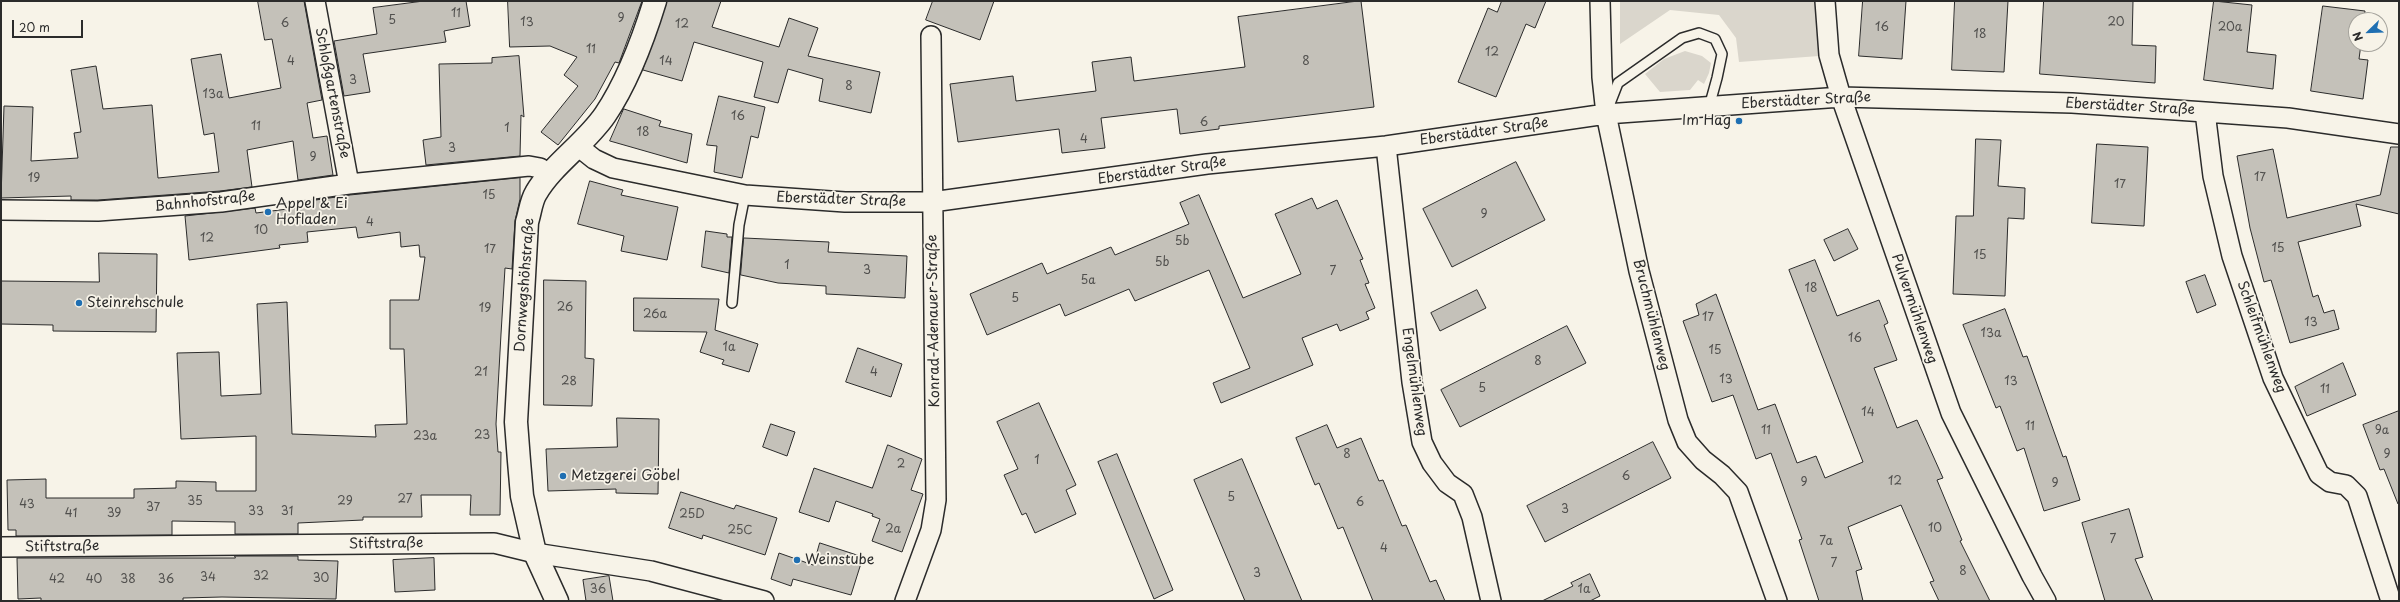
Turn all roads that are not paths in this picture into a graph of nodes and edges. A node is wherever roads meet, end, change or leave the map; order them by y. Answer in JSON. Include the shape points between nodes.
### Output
{"nodes":[{"id":1,"x":314,"y":1,"type":"edge"},
{"id":2,"x":655,"y":1,"type":"edge"},
{"id":3,"x":1600,"y":1,"type":"edge"},
{"id":4,"x":1826,"y":1,"type":"edge"},
{"id":5,"x":931,"y":36,"type":"dead end"},
{"id":6,"x":1841,"y":97,"type":"junction"},
{"id":7,"x":1709,"y":107,"type":"junction"},
{"id":8,"x":2205,"y":112,"type":"junction"},
{"id":9,"x":1606,"y":114,"type":"junction"},
{"id":10,"x":2399,"y":134,"type":"edge"},
{"id":11,"x":1386,"y":146,"type":"junction"},
{"id":12,"x":579,"y":147,"type":"junction"},
{"id":13,"x":549,"y":175,"type":"junction"},
{"id":14,"x":349,"y":184,"type":"junction"},
{"id":15,"x":745,"y":195,"type":"junction"},
{"id":16,"x":932,"y":202,"type":"junction"},
{"id":17,"x":1,"y":210,"type":"edge"},
{"id":18,"x":732,"y":303,"type":"dead end"},
{"id":19,"x":1,"y":547,"type":"edge"},
{"id":20,"x":535,"y":553,"type":"junction"},
{"id":21,"x":557,"y":601,"type":"edge"},
{"id":22,"x":764,"y":601,"type":"edge"},
{"id":23,"x":905,"y":601,"type":"edge"},
{"id":24,"x":1491,"y":601,"type":"edge"},
{"id":25,"x":1777,"y":601,"type":"edge"},
{"id":26,"x":2046,"y":601,"type":"edge"},
{"id":27,"x":2391,"y":601,"type":"edge"}],
"edges":[{"from":1,"to":14,"type":"street","name":"Schloßgartenstraße"},
{"from":2,"to":12,"type":"street","name":"Dornwegshöhstraße","via":[[627,76],[604,116]]},
{"from":3,"to":9,"type":"street","name":"Bruchmühlenweg","via":[[1602,77]]},
{"from":4,"to":6,"type":"street","name":"Pulvermühlenweg","via":[[1829,55]]},
{"from":5,"to":16,"type":"street","name":"Konrad-Adenauer-Straße"},
{"from":6,"to":7,"type":"street","name":"Eberstädter Straße"},
{"from":6,"to":8,"type":"street","name":"Eberstädter Straße","via":[[2072,104]]},
{"from":6,"to":26,"type":"street","name":"Pulvermühlenweg","via":[[1951,413]]},
{"from":7,"to":9,"type":"street","name":"Eberstädter Straße"},
{"from":7,"to":9,"type":"lane","via":[[1722,54],[1715,39],[1699,33],[1682,38],[1618,83]]},
{"from":8,"to":10,"type":"street","name":"Eberstädter Straße","via":[[2288,118]]},
{"from":8,"to":27,"type":"street","name":"Schleifmühlenweg","via":[[2213,176],[2232,256],[2273,378],[2319,474],[2330,482],[2346,485],[2357,496]]},
{"from":9,"to":11,"type":"street","name":"Eberstädter Straße"},
{"from":9,"to":25,"type":"street","name":"Bruchmühlenweg","via":[[1639,271],[1678,420],[1687,442],[1738,492]]},
{"from":11,"to":16,"type":"street","name":"Eberstädter Straße","via":[[1207,164]]},
{"from":11,"to":24,"type":"street","name":"Engelmühlenweg","via":[[1412,382],[1422,442],[1432,463],[1447,483],[1463,494],[1472,517]]},
{"from":12,"to":13,"type":"street","name":"Dornwegshöhstraße"},
{"from":12,"to":15,"type":"street","name":"Eberstädter Straße","via":[[594,159],[613,168]]},
{"from":13,"to":14,"type":"street","name":"Bahnhofstraße","via":[[540,168],[529,166]]},
{"from":13,"to":20,"type":"street","name":"Dornwegshöhstraße","via":[[535,194],[527,222],[516,422],[522,496]]},
{"from":14,"to":17,"type":"street","name":"Bahnhofstraße","via":[[221,202],[98,211]]},
{"from":15,"to":16,"type":"street","name":"Eberstädter Straße","via":[[845,202]]},
{"from":15,"to":18,"type":"lane","via":[[739,225]]},
{"from":16,"to":23,"type":"street","name":"Konrad-Adenauer-Straße","via":[[936,500],[930,530]]},
{"from":19,"to":20,"type":"street","name":"Stiftstraße","via":[[494,543]]},
{"from":20,"to":21,"type":"street","name":"Dornwegshöhstraße"},
{"from":20,"to":22,"type":"street","name":"Stiftstraße","via":[[652,571]]}]}
